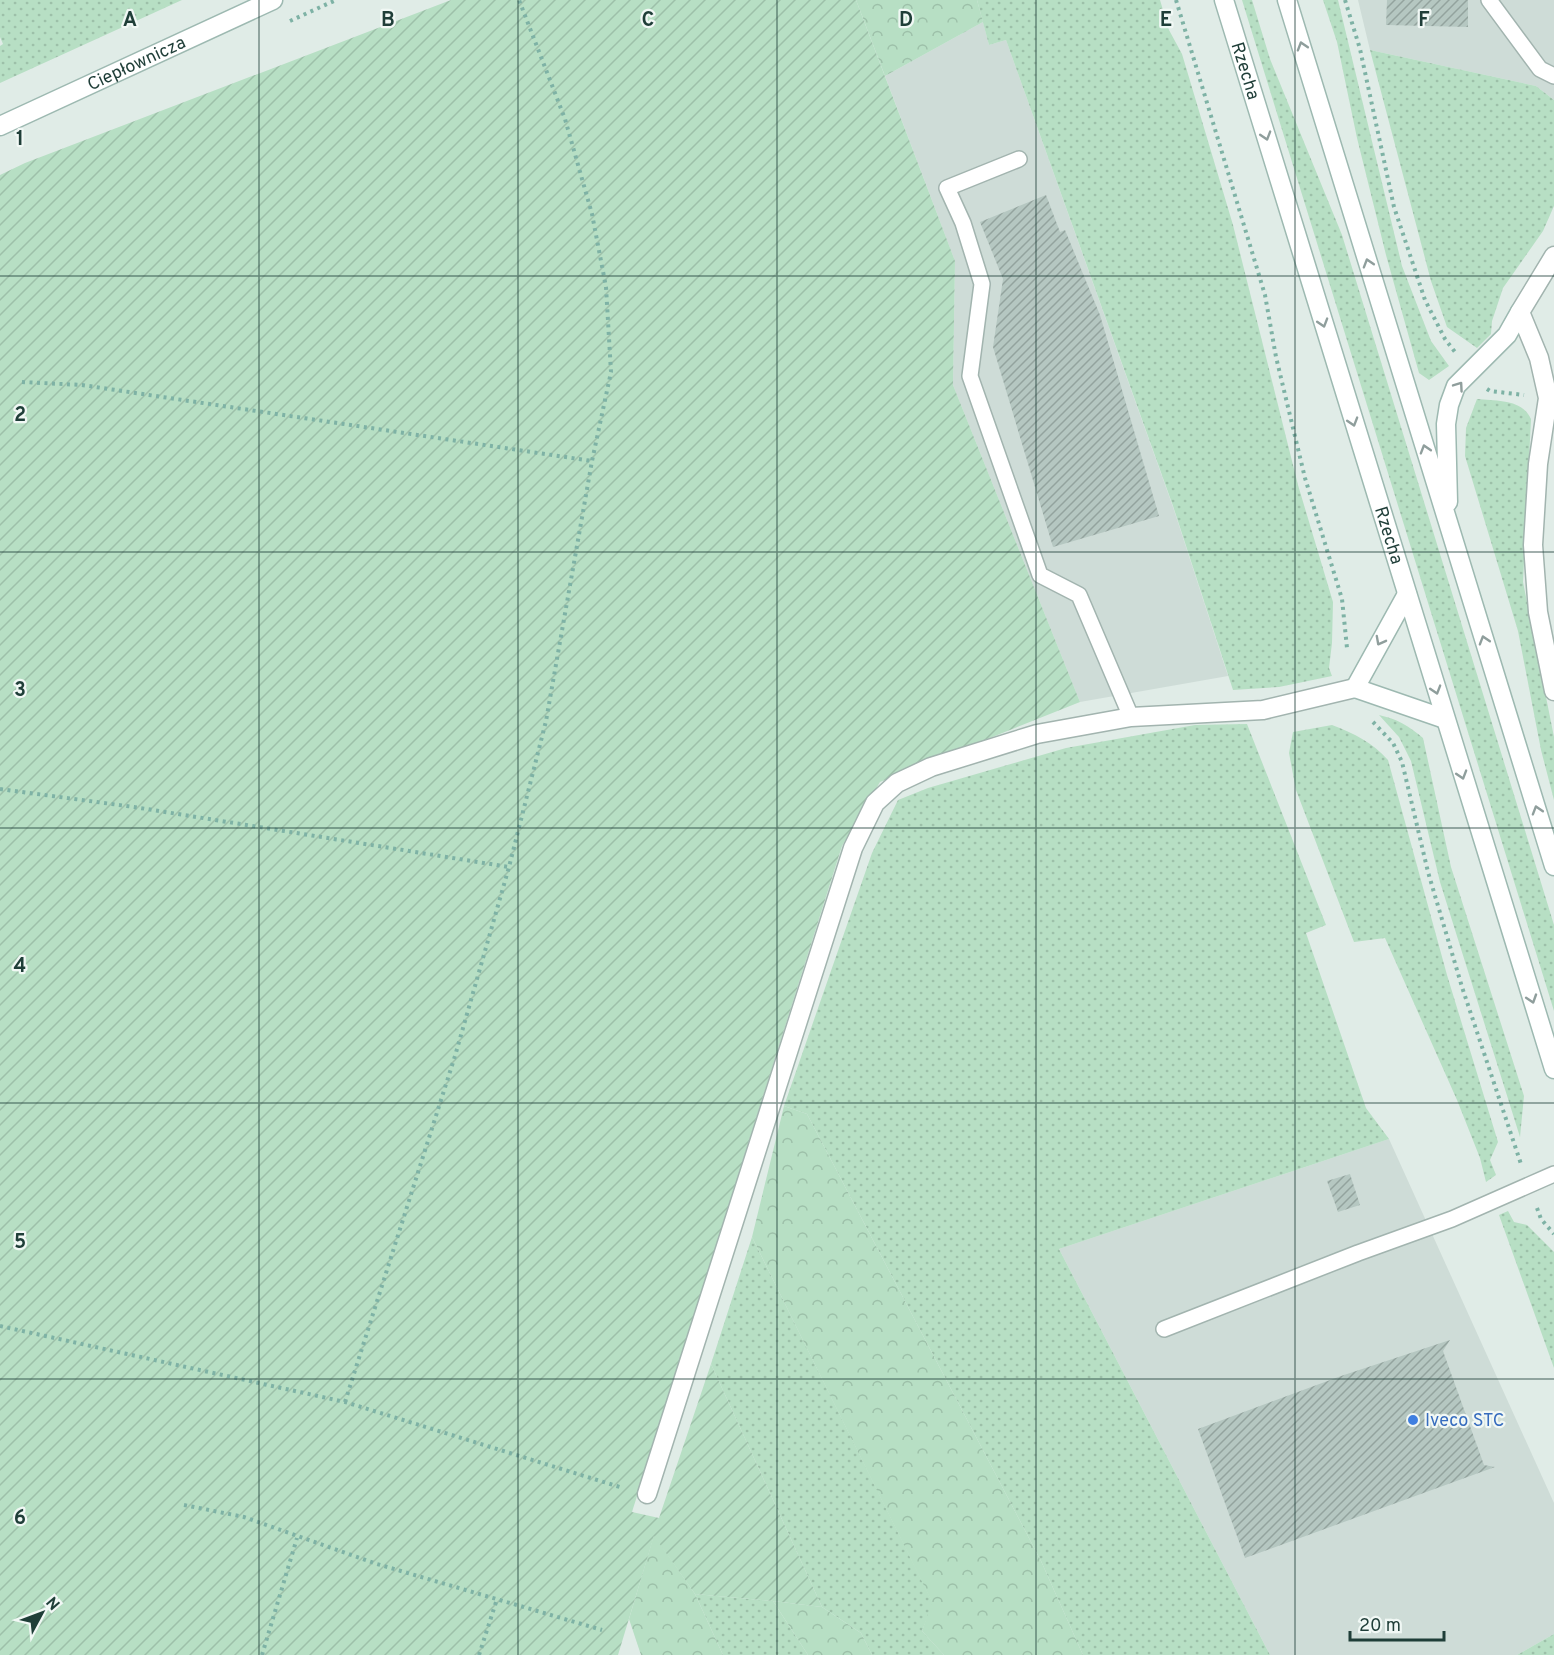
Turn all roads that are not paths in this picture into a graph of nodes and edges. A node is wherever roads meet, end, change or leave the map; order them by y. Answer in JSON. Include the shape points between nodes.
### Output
{"nodes":[{"id":1,"x":273,"y":0,"type":"edge"},
{"id":2,"x":1224,"y":0,"type":"edge"},
{"id":3,"x":1287,"y":0,"type":"edge"},
{"id":4,"x":1489,"y":0,"type":"edge"},
{"id":5,"x":1554,"y":76,"type":"edge"},
{"id":6,"x":0,"y":126,"type":"edge"},
{"id":7,"x":1019,"y":159,"type":"dead end"},
{"id":8,"x":1554,"y":256,"type":"edge"},
{"id":9,"x":1520,"y":312,"type":"junction"},
{"id":10,"x":1449,"y":525,"type":"junction"},
{"id":11,"x":1407,"y":594,"type":"junction"},
{"id":12,"x":1355,"y":688,"type":"junction"},
{"id":13,"x":1554,"y":691,"type":"edge"},
{"id":14,"x":1131,"y":717,"type":"junction"},
{"id":15,"x":1445,"y":719,"type":"junction"},
{"id":16,"x":1554,"y":866,"type":"edge"},
{"id":17,"x":1554,"y":1069,"type":"edge"},
{"id":18,"x":1554,"y":1174,"type":"edge"},
{"id":19,"x":1164,"y":1329,"type":"dead end"},
{"id":20,"x":647,"y":1494,"type":"road end"}],
"edges":[{"from":1,"to":6,"type":"main road","name":"Ciepłownicza"},
{"from":2,"to":11,"type":"main road","name":"Rzecha","one_way":true},
{"from":10,"to":3,"type":"main road","one_way":true},
{"from":4,"to":5,"type":"lane","via":[[1540,69]]},
{"from":7,"to":14,"type":"lane","via":[[947,188],[982,284],[970,376],[1040,575],[1079,595]]},
{"from":8,"to":9,"type":"main road"},
{"from":10,"to":9,"type":"main road","one_way":true,"via":[[1449,405],[1456,386],[1507,335]]},
{"from":9,"to":13,"type":"main road","via":[[1539,358],[1548,398],[1538,464],[1533,545],[1538,612]]},
{"from":16,"to":10,"type":"main road","one_way":true},
{"from":11,"to":12,"type":"main road","one_way":true},
{"from":11,"to":15,"type":"main road","name":"Rzecha","one_way":true},
{"from":12,"to":14,"type":"main road","via":[[1263,710]]},
{"from":12,"to":15,"type":"main road"},
{"from":14,"to":20,"type":"main road","via":[[1036,734],[931,767],[897,783],[876,803],[853,848]]},
{"from":15,"to":17,"type":"main road","name":"Rzecha","one_way":true},
{"from":18,"to":19,"type":"lane","via":[[1452,1219]]}]}
